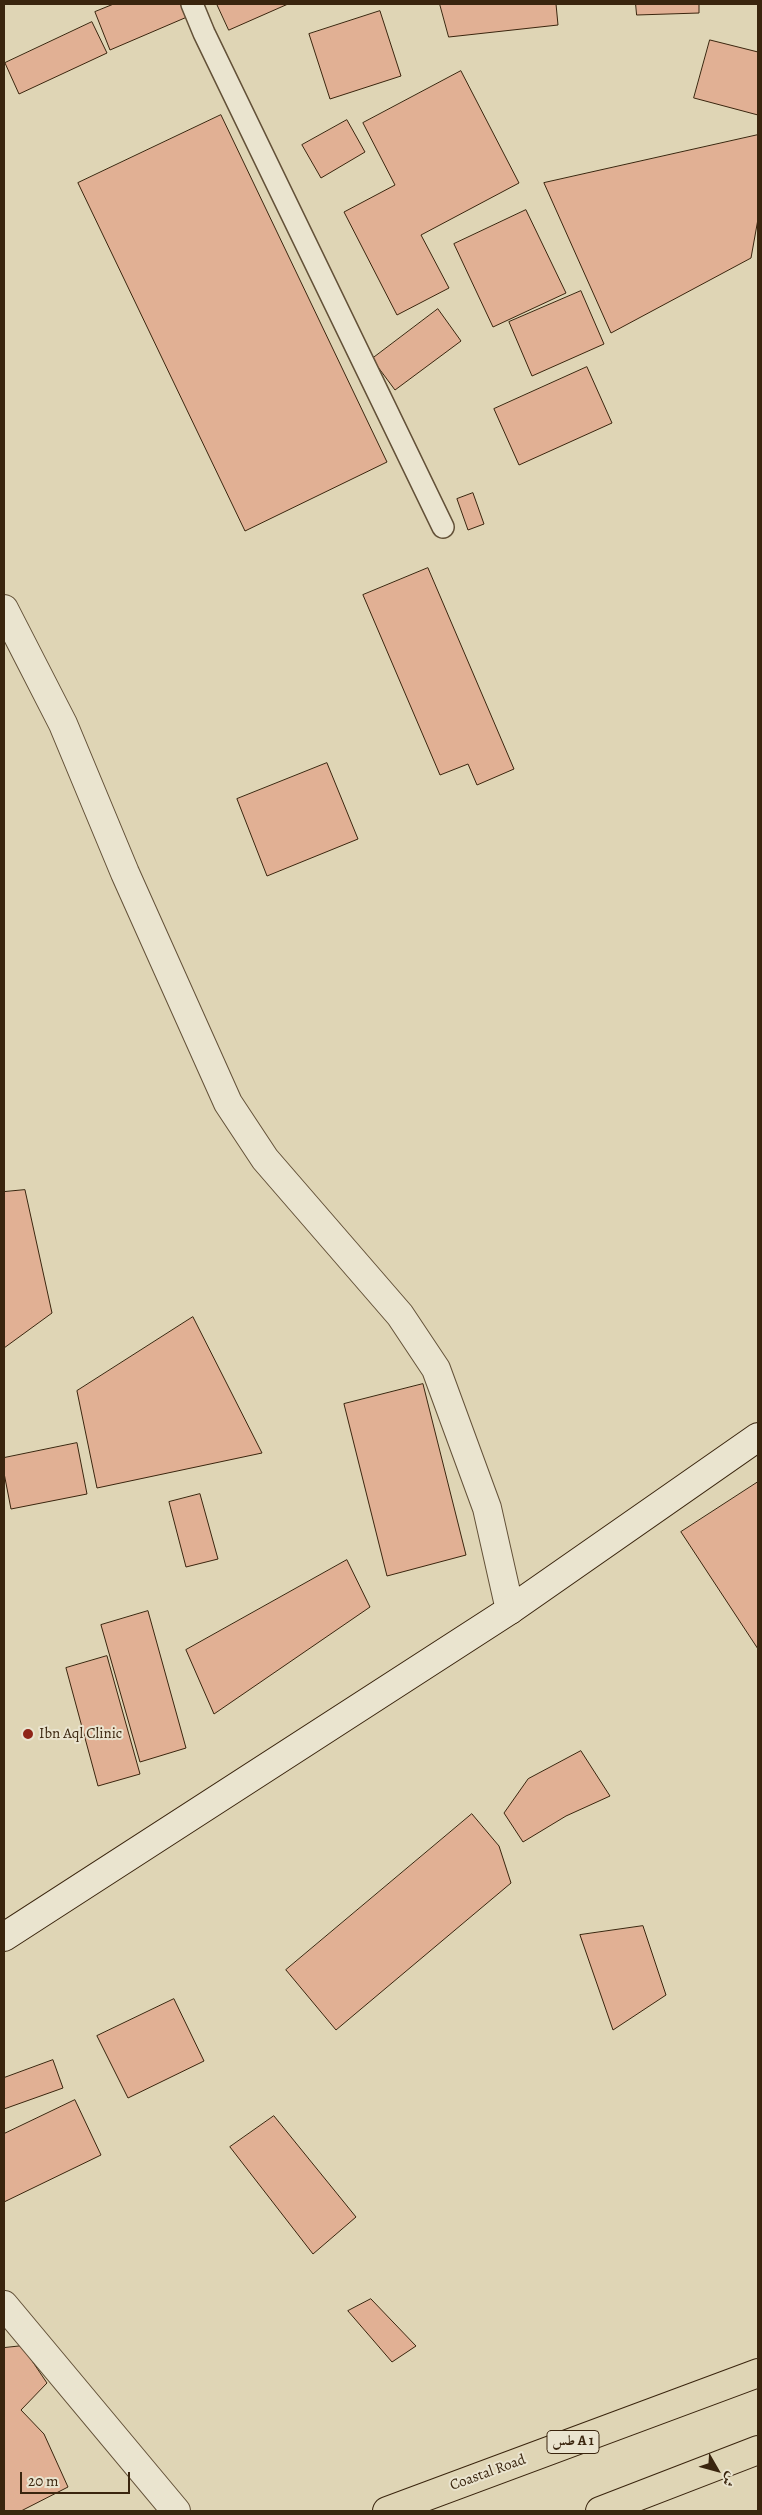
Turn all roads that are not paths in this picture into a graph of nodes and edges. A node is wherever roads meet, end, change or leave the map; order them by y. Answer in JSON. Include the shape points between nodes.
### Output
{"nodes":[{"id":1,"x":192,"y":4,"type":"edge"},
{"id":2,"x":443,"y":527,"type":"dead end"},
{"id":3,"x":4,"y":609,"type":"edge"},
{"id":4,"x":758,"y":1437,"type":"edge"},
{"id":5,"x":510,"y":1610,"type":"junction"},
{"id":6,"x":4,"y":1937,"type":"edge"},
{"id":7,"x":4,"y":2305,"type":"edge"},
{"id":8,"x":758,"y":2373,"type":"edge"},
{"id":9,"x":758,"y":2450,"type":"edge"},
{"id":10,"x":176,"y":2511,"type":"edge"},
{"id":11,"x":387,"y":2511,"type":"edge"},
{"id":12,"x":600,"y":2511,"type":"edge"}],
"edges":[{"from":1,"to":2,"type":"lane"},
{"from":3,"to":5,"type":"street","via":[[63,724],[125,873],[228,1103],[265,1158],[400,1315],[436,1369],[487,1508]]},
{"from":4,"to":5,"type":"street"},
{"from":5,"to":6,"type":"street"},
{"from":7,"to":10,"type":"street"},
{"from":8,"to":11,"type":"highway","name":"Coastal Road","number":"طس A 1"},
{"from":9,"to":12,"type":"highway"}]}
